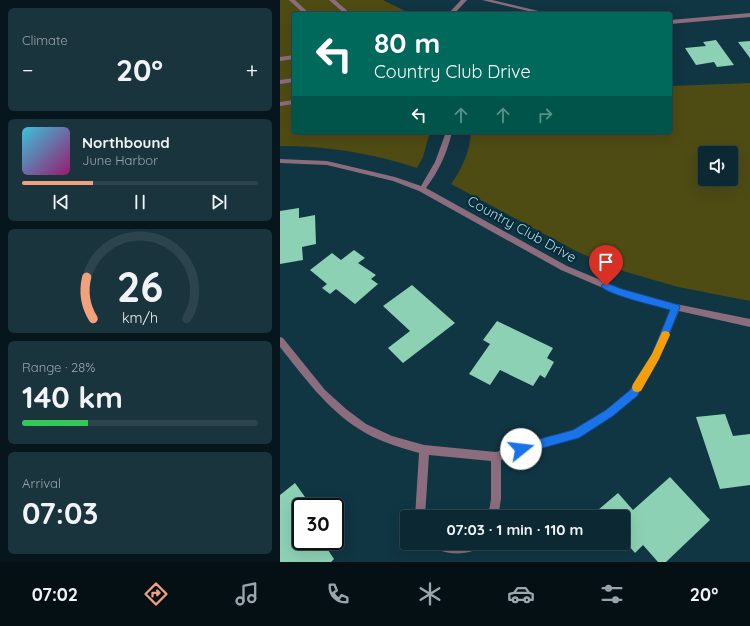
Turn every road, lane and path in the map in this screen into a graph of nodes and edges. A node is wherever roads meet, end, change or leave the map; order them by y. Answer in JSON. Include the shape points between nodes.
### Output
{"nodes":[{"id":1,"x":292,"y":0,"type":"edge"},
{"id":2,"x":332,"y":0,"type":"edge"},
{"id":3,"x":464,"y":0,"type":"edge"},
{"id":4,"x":485,"y":0,"type":"edge"},
{"id":5,"x":305,"y":12,"type":"edge"},
{"id":6,"x":346,"y":12,"type":"edge"},
{"id":7,"x":453,"y":12,"type":"edge"},
{"id":8,"x":539,"y":12,"type":"edge"},
{"id":9,"x":750,"y":14,"type":"edge"},
{"id":10,"x":672,"y":22,"type":"edge"},
{"id":11,"x":292,"y":57,"type":"edge"},
{"id":12,"x":280,"y":59,"type":"edge"},
{"id":13,"x":292,"y":80,"type":"edge"},
{"id":14,"x":280,"y":82,"type":"edge"},
{"id":15,"x":292,"y":102,"type":"edge"},
{"id":16,"x":280,"y":104,"type":"edge"},
{"id":17,"x":448,"y":134,"type":"edge"},
{"id":18,"x":280,"y":161,"type":"edge"},
{"id":19,"x":422,"y":190,"type":"junction"},
{"id":20,"x":676,"y":307,"type":"junction"},
{"id":21,"x":750,"y":323,"type":"edge"},
{"id":22,"x":280,"y":341,"type":"edge"},
{"id":23,"x":424,"y":450,"type":"junction"},
{"id":24,"x":496,"y":457,"type":"junction"},
{"id":25,"x":420,"y":510,"type":"edge"},
{"id":26,"x":494,"y":510,"type":"edge"}],
"edges":[{"from":1,"to":5,"type":"street"},
{"from":2,"to":6,"type":"street"},
{"from":3,"to":7,"type":"street"},
{"from":4,"to":8,"type":"street"},
{"from":9,"to":10,"type":"street"},
{"from":11,"to":12,"type":"street"},
{"from":13,"to":14,"type":"street"},
{"from":15,"to":16,"type":"street"},
{"from":17,"to":19,"type":"street","via":[[434,173]]},
{"from":18,"to":19,"type":"street","name":"Country Club Drive","via":[[326,163],[395,179]]},
{"from":19,"to":20,"type":"street","name":"Country Club Drive","via":[[564,268],[620,292]]},
{"from":20,"to":21,"type":"street","name":"Country Club Drive"},
{"from":20,"to":24,"type":"street","via":[[656,356],[634,393],[609,413],[575,434]]},
{"from":22,"to":23,"type":"street","via":[[322,393],[343,412],[363,427],[391,440]]},
{"from":23,"to":24,"type":"street"},
{"from":23,"to":25,"type":"street"},
{"from":24,"to":26,"type":"street"}]}
